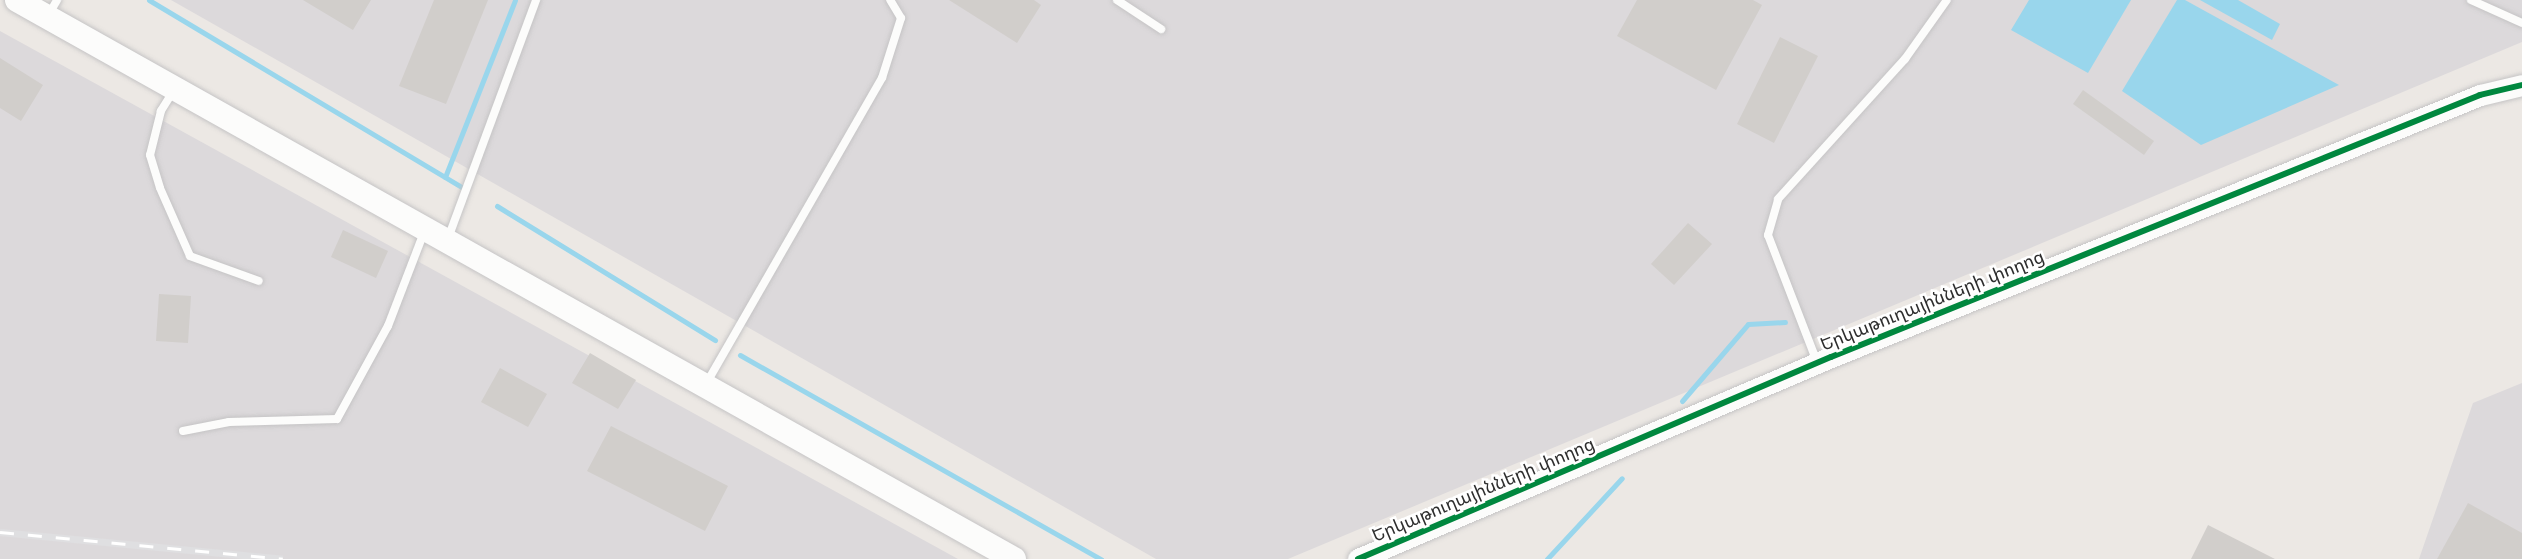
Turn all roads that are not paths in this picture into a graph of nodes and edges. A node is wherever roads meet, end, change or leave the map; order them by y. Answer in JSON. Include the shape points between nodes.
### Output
{"nodes":[{"id":1,"x":17,"y":0,"type":"edge"},
{"id":2,"x":536,"y":0,"type":"edge"},
{"id":3,"x":890,"y":0,"type":"edge"},
{"id":4,"x":1116,"y":0,"type":"edge"},
{"id":5,"x":1947,"y":0,"type":"edge"},
{"id":6,"x":2471,"y":0,"type":"edge"},
{"id":7,"x":52,"y":9,"type":"edge"},
{"id":8,"x":2522,"y":23,"type":"edge"},
{"id":9,"x":1161,"y":29,"type":"dead end"},
{"id":10,"x":2522,"y":85,"type":"edge"},
{"id":11,"x":174,"y":89,"type":"junction"},
{"id":12,"x":424,"y":231,"type":"junction"},
{"id":13,"x":446,"y":244,"type":"junction"},
{"id":14,"x":259,"y":281,"type":"dead end"},
{"id":15,"x":1817,"y":363,"type":"junction"},
{"id":16,"x":704,"y":387,"type":"junction"},
{"id":17,"x":183,"y":430,"type":"dead end"},
{"id":18,"x":1014,"y":559,"type":"edge"},
{"id":19,"x":1358,"y":559,"type":"edge"}],
"edges":[{"from":1,"to":7,"type":"main road"},
{"from":2,"to":13,"type":"lane"},
{"from":3,"to":16,"type":"lane","via":[[901,18],[882,78]]},
{"from":4,"to":9,"type":"lane"},
{"from":5,"to":15,"type":"lane","via":[[1905,59],[1778,199],[1768,235]]},
{"from":6,"to":8,"type":"lane"},
{"from":7,"to":11,"type":"main road"},
{"from":10,"to":15,"type":"street","name":"Երկաթուղայինների փողոց","via":[[2480,95]]},
{"from":11,"to":12,"type":"main road"},
{"from":11,"to":14,"type":"lane","via":[[161,111],[150,155],[190,256]]},
{"from":12,"to":13,"type":"main road"},
{"from":12,"to":17,"type":"lane","via":[[388,326],[337,418],[229,422]]},
{"from":13,"to":16,"type":"main road"},
{"from":15,"to":19,"type":"street","name":"Երկաթուղայինների փողոց"},
{"from":16,"to":18,"type":"main road"}]}
